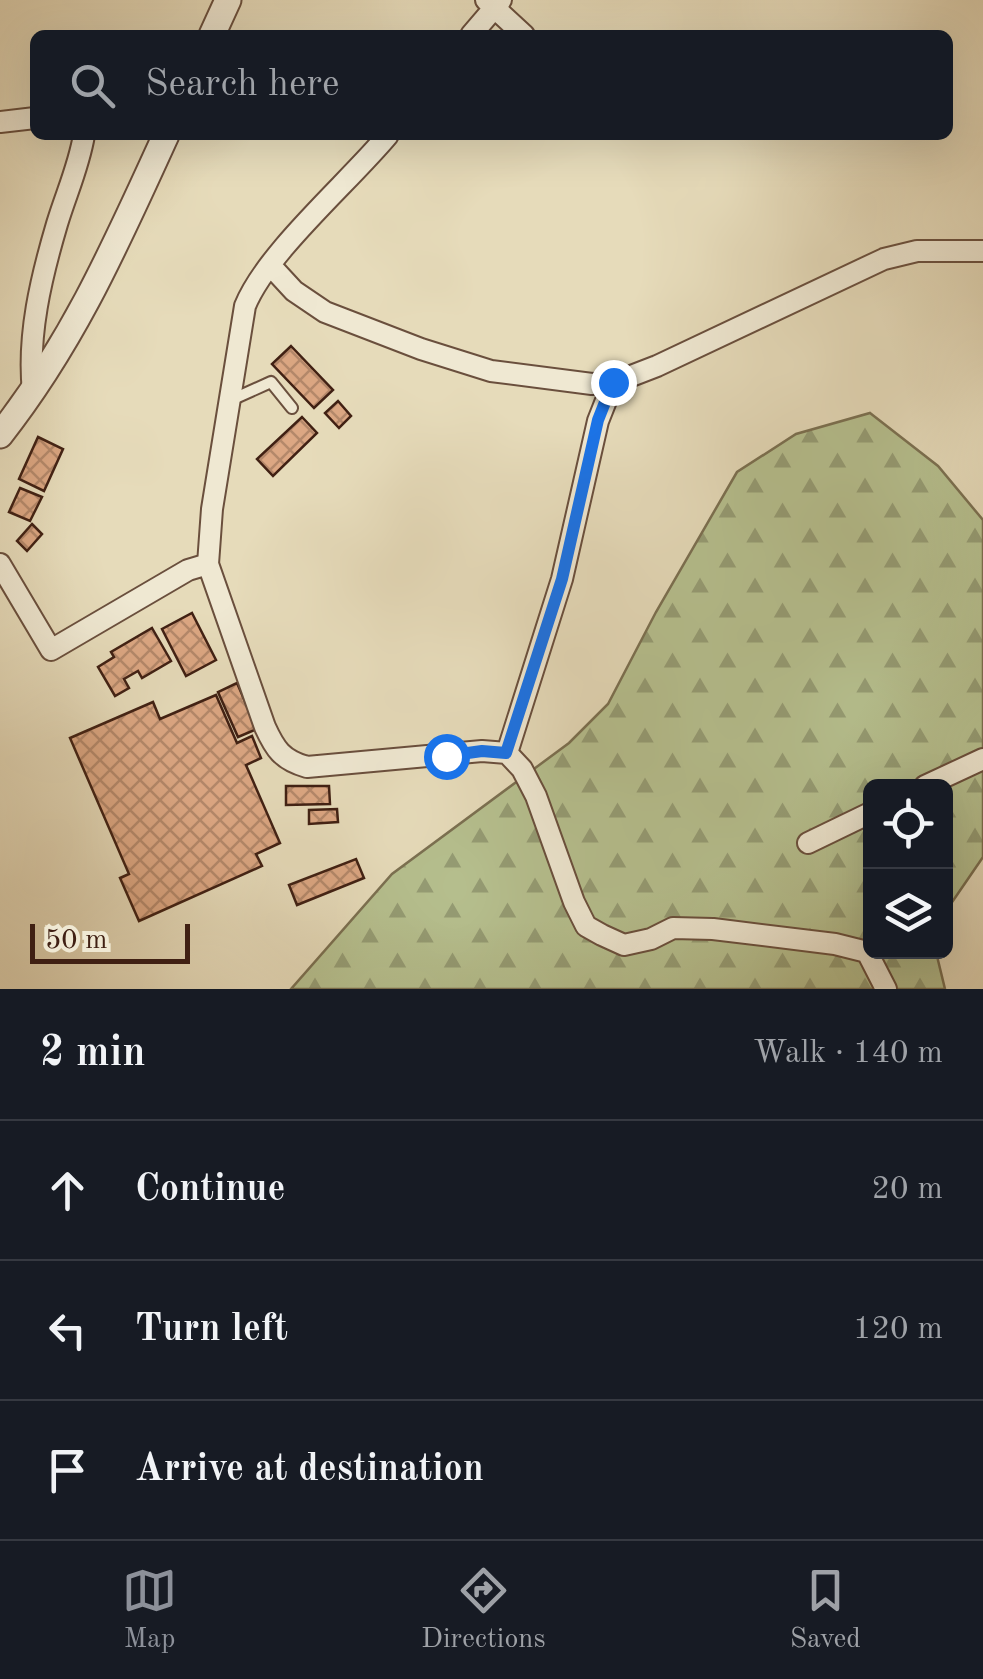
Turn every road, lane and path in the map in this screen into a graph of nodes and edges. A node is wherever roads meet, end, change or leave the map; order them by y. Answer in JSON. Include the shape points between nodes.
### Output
{"nodes":[{"id":1,"x":228,"y":0,"type":"edge"},
{"id":2,"x":494,"y":2,"type":"edge"},
{"id":3,"x":214,"y":30,"type":"edge"},
{"id":4,"x":475,"y":30,"type":"edge"},
{"id":5,"x":519,"y":30,"type":"edge"},
{"id":6,"x":30,"y":119,"type":"edge"},
{"id":7,"x":0,"y":122,"type":"edge"},
{"id":8,"x":83,"y":140,"type":"edge"},
{"id":9,"x":164,"y":140,"type":"edge"},
{"id":10,"x":383,"y":140,"type":"edge"},
{"id":11,"x":983,"y":251,"type":"edge"},
{"id":12,"x":270,"y":265,"type":"junction"},
{"id":13,"x":613,"y":382,"type":"junction"},
{"id":14,"x":33,"y":392,"type":"junction"},
{"id":15,"x":230,"y":400,"type":"junction"},
{"id":16,"x":292,"y":408,"type":"dead end"},
{"id":17,"x":0,"y":435,"type":"edge"},
{"id":18,"x":0,"y":564,"type":"edge"},
{"id":19,"x":208,"y":564,"type":"junction"},
{"id":20,"x":506,"y":753,"type":"junction"},
{"id":21,"x":983,"y":759,"type":"edge"},
{"id":22,"x":940,"y":779,"type":"edge"},
{"id":23,"x":863,"y":816,"type":"edge"},
{"id":24,"x":808,"y":843,"type":"dead end"},
{"id":25,"x":886,"y":989,"type":"edge"}],
"edges":[{"from":1,"to":3,"type":"street"},
{"from":2,"to":4,"type":"street"},
{"from":2,"to":5,"type":"street"},
{"from":6,"to":7,"type":"street"},
{"from":8,"to":14,"type":"street","via":[[33,326]]},
{"from":9,"to":14,"type":"street","via":[[74,330]]},
{"from":10,"to":12,"type":"street"},
{"from":11,"to":13,"type":"street","via":[[918,251],[884,259]]},
{"from":12,"to":13,"type":"street","via":[[325,312],[420,349],[491,371]]},
{"from":12,"to":15,"type":"street","via":[[245,306]]},
{"from":13,"to":20,"type":"street","via":[[562,579]]},
{"from":14,"to":17,"type":"street"},
{"from":15,"to":16,"type":"lane","via":[[272,382]]},
{"from":15,"to":19,"type":"street"},
{"from":18,"to":19,"type":"street","via":[[50,650]]},
{"from":19,"to":20,"type":"street","via":[[265,727],[277,753],[290,762],[306,767]]},
{"from":20,"to":25,"type":"street","via":[[536,796],[586,926],[624,945],[673,928],[834,944],[868,952]]},
{"from":21,"to":22,"type":"street"},
{"from":23,"to":24,"type":"street"}]}
